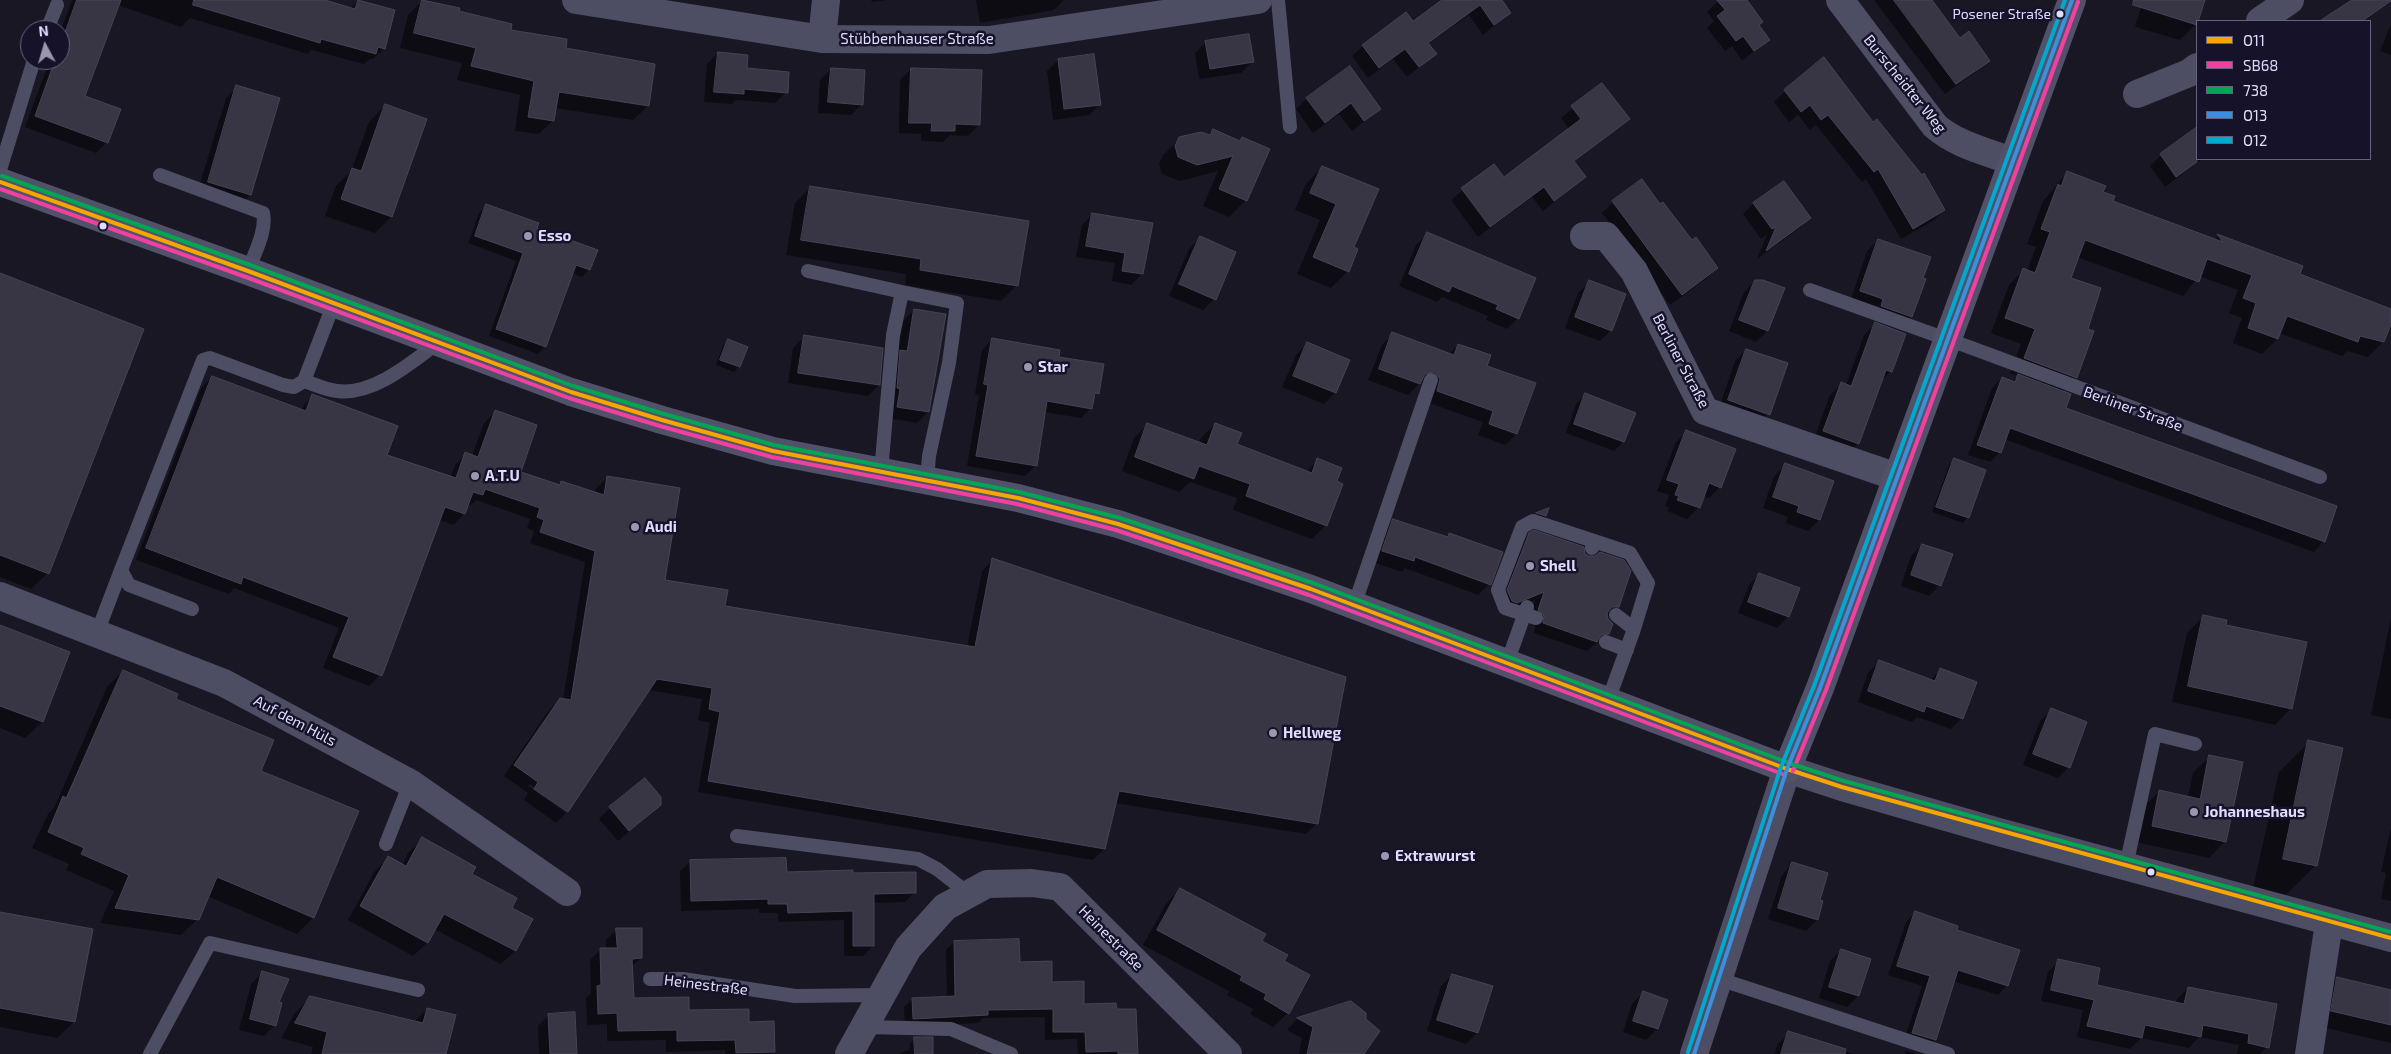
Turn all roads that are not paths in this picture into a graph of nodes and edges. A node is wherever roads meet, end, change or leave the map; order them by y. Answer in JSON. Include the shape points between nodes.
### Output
{"nodes":[{"id":1,"x":576,"y":0,"type":"edge"},
{"id":2,"x":826,"y":0,"type":"edge"},
{"id":3,"x":1258,"y":0,"type":"edge"},
{"id":4,"x":1278,"y":0,"type":"edge"},
{"id":5,"x":1840,"y":0,"type":"edge"},
{"id":6,"x":2072,"y":0,"type":"edge"},
{"id":7,"x":2290,"y":0,"type":"edge"},
{"id":8,"x":57,"y":5,"type":"dead end"},
{"id":9,"x":50,"y":20,"type":"edge"},
{"id":10,"x":2261,"y":20,"type":"edge"},
{"id":11,"x":822,"y":39,"type":"junction"},
{"id":12,"x":2196,"y":68,"type":"edge"},
{"id":13,"x":31,"y":70,"type":"edge"},
{"id":14,"x":2137,"y":94,"type":"dead end"},
{"id":15,"x":1290,"y":128,"type":"dead end"},
{"id":16,"x":2012,"y":161,"type":"junction"},
{"id":17,"x":0,"y":170,"type":"edge"},
{"id":18,"x":160,"y":175,"type":"dead end"},
{"id":19,"x":0,"y":182,"type":"edge"},
{"id":20,"x":1584,"y":236,"type":"dead end"},
{"id":21,"x":248,"y":271,"type":"junction"},
{"id":22,"x":808,"y":272,"type":"dead end"},
{"id":23,"x":1810,"y":290,"type":"dead end"},
{"id":24,"x":902,"y":292,"type":"junction"},
{"id":25,"x":334,"y":303,"type":"junction"},
{"id":26,"x":1946,"y":339,"type":"junction"},
{"id":27,"x":439,"y":342,"type":"junction"},
{"id":28,"x":1431,"y":380,"type":"dead end"},
{"id":29,"x":304,"y":381,"type":"junction"},
{"id":30,"x":880,"y":472,"type":"junction"},
{"id":31,"x":1897,"y":477,"type":"junction"},
{"id":32,"x":2320,"y":477,"type":"dead end"},
{"id":33,"x":927,"y":480,"type":"junction"},
{"id":34,"x":121,"y":570,"type":"junction"},
{"id":35,"x":0,"y":596,"type":"edge"},
{"id":36,"x":1354,"y":606,"type":"junction"},
{"id":37,"x":192,"y":609,"type":"dead end"},
{"id":38,"x":1616,"y":615,"type":"dead end"},
{"id":39,"x":1634,"y":630,"type":"junction"},
{"id":40,"x":97,"y":633,"type":"junction"},
{"id":41,"x":1606,"y":642,"type":"dead end"},
{"id":42,"x":1627,"y":650,"type":"junction"},
{"id":43,"x":1507,"y":663,"type":"junction"},
{"id":44,"x":1608,"y":701,"type":"junction"},
{"id":45,"x":2196,"y":744,"type":"dead end"},
{"id":46,"x":1787,"y":769,"type":"junction"},
{"id":47,"x":410,"y":783,"type":"junction"},
{"id":48,"x":737,"y":836,"type":"dead end"},
{"id":49,"x":386,"y":844,"type":"dead end"},
{"id":50,"x":2126,"y":866,"type":"junction"},
{"id":51,"x":567,"y":892,"type":"dead end"},
{"id":52,"x":969,"y":894,"type":"junction"},
{"id":53,"x":2330,"y":923,"type":"junction"},
{"id":54,"x":2391,"y":938,"type":"edge"},
{"id":55,"x":650,"y":979,"type":"dead end"},
{"id":56,"x":1719,"y":979,"type":"junction"},
{"id":57,"x":418,"y":990,"type":"dead end"},
{"id":58,"x":882,"y":995,"type":"junction"},
{"id":59,"x":864,"y":1027,"type":"junction"},
{"id":60,"x":150,"y":1054,"type":"edge"},
{"id":61,"x":849,"y":1054,"type":"edge"},
{"id":62,"x":1011,"y":1054,"type":"edge"},
{"id":63,"x":1228,"y":1054,"type":"edge"},
{"id":64,"x":1694,"y":1054,"type":"edge"},
{"id":65,"x":1948,"y":1054,"type":"edge"},
{"id":66,"x":2309,"y":1054,"type":"edge"}],
"edges":[{"from":1,"to":11,"type":"street","name":"Stübbenhauser Straße"},
{"from":2,"to":11,"type":"street"},
{"from":3,"to":11,"type":"street","name":"Stübbenhauser Straße","via":[[989,40]]},
{"from":4,"to":15,"type":"lane"},
{"from":5,"to":16,"type":"street","name":"Burscheidter Weg","via":[[1935,126],[1961,143]]},
{"from":6,"to":16,"type":"main road"},
{"from":7,"to":10,"type":"street"},
{"from":8,"to":9,"type":"lane"},
{"from":12,"to":14,"type":"street"},
{"from":13,"to":17,"type":"lane"},
{"from":16,"to":26,"type":"main road"},
{"from":18,"to":21,"type":"lane","via":[[263,212],[261,235]]},
{"from":19,"to":21,"type":"main road"},
{"from":20,"to":31,"type":"street","name":"Berliner Straße","via":[[1606,236],[1634,271],[1705,412]]},
{"from":21,"to":25,"type":"main road"},
{"from":22,"to":24,"type":"lane"},
{"from":23,"to":26,"type":"lane","name":"Berliner Straße"},
{"from":24,"to":30,"type":"lane","via":[[894,335]]},
{"from":24,"to":33,"type":"lane","via":[[957,303]]},
{"from":25,"to":27,"type":"main road"},
{"from":25,"to":29,"type":"lane"},
{"from":26,"to":31,"type":"main road"},
{"from":26,"to":32,"type":"lane","name":"Berliner Straße"},
{"from":27,"to":29,"type":"lane","via":[[402,370],[364,389],[338,391]]},
{"from":27,"to":30,"type":"main road","via":[[571,392],[662,420],[773,451]]},
{"from":28,"to":36,"type":"lane"},
{"from":29,"to":34,"type":"lane","via":[[294,387],[283,385],[210,358],[203,360]]},
{"from":30,"to":33,"type":"main road"},
{"from":31,"to":46,"type":"main road"},
{"from":33,"to":36,"type":"main road","via":[[1018,498],[1118,524]]},
{"from":34,"to":37,"type":"lane","via":[[128,585]]},
{"from":34,"to":40,"type":"lane"},
{"from":35,"to":40,"type":"street","name":"Auf dem Hüls"},
{"from":36,"to":43,"type":"main road"},
{"from":38,"to":39,"type":"lane"},
{"from":39,"to":42,"type":"lane"},
{"from":39,"to":43,"type":"lane","via":[[1648,584],[1630,553],[1593,545],[1533,521],[1522,527],[1498,590],[1505,608],[1529,613]]},
{"from":40,"to":47,"type":"street","name":"Auf dem Hüls","via":[[224,683]]},
{"from":41,"to":42,"type":"lane"},
{"from":42,"to":44,"type":"lane"},
{"from":43,"to":44,"type":"main road"},
{"from":44,"to":46,"type":"main road"},
{"from":45,"to":50,"type":"lane","via":[[2155,734]]},
{"from":46,"to":50,"type":"street"},
{"from":46,"to":56,"type":"street"},
{"from":47,"to":49,"type":"lane"},
{"from":47,"to":51,"type":"street","name":"Auf dem Hüls"},
{"from":48,"to":52,"type":"lane","via":[[918,859],[937,869]]},
{"from":50,"to":53,"type":"street"},
{"from":52,"to":58,"type":"street","name":"Heinestraße","via":[[945,907],[908,948]]},
{"from":52,"to":63,"type":"street","name":"Heinestraße","via":[[986,884],[1032,882],[1060,888]]},
{"from":53,"to":54,"type":"street"},
{"from":53,"to":66,"type":"street"},
{"from":55,"to":58,"type":"lane","name":"Heinestraße","via":[[683,979],[795,996]]},
{"from":56,"to":64,"type":"street"},
{"from":56,"to":65,"type":"lane"},
{"from":57,"to":60,"type":"lane","via":[[210,943]]},
{"from":58,"to":59,"type":"street","name":"Heinestraße"},
{"from":59,"to":61,"type":"street","name":"Heinestraße"},
{"from":59,"to":62,"type":"lane","via":[[952,1029]]}]}
